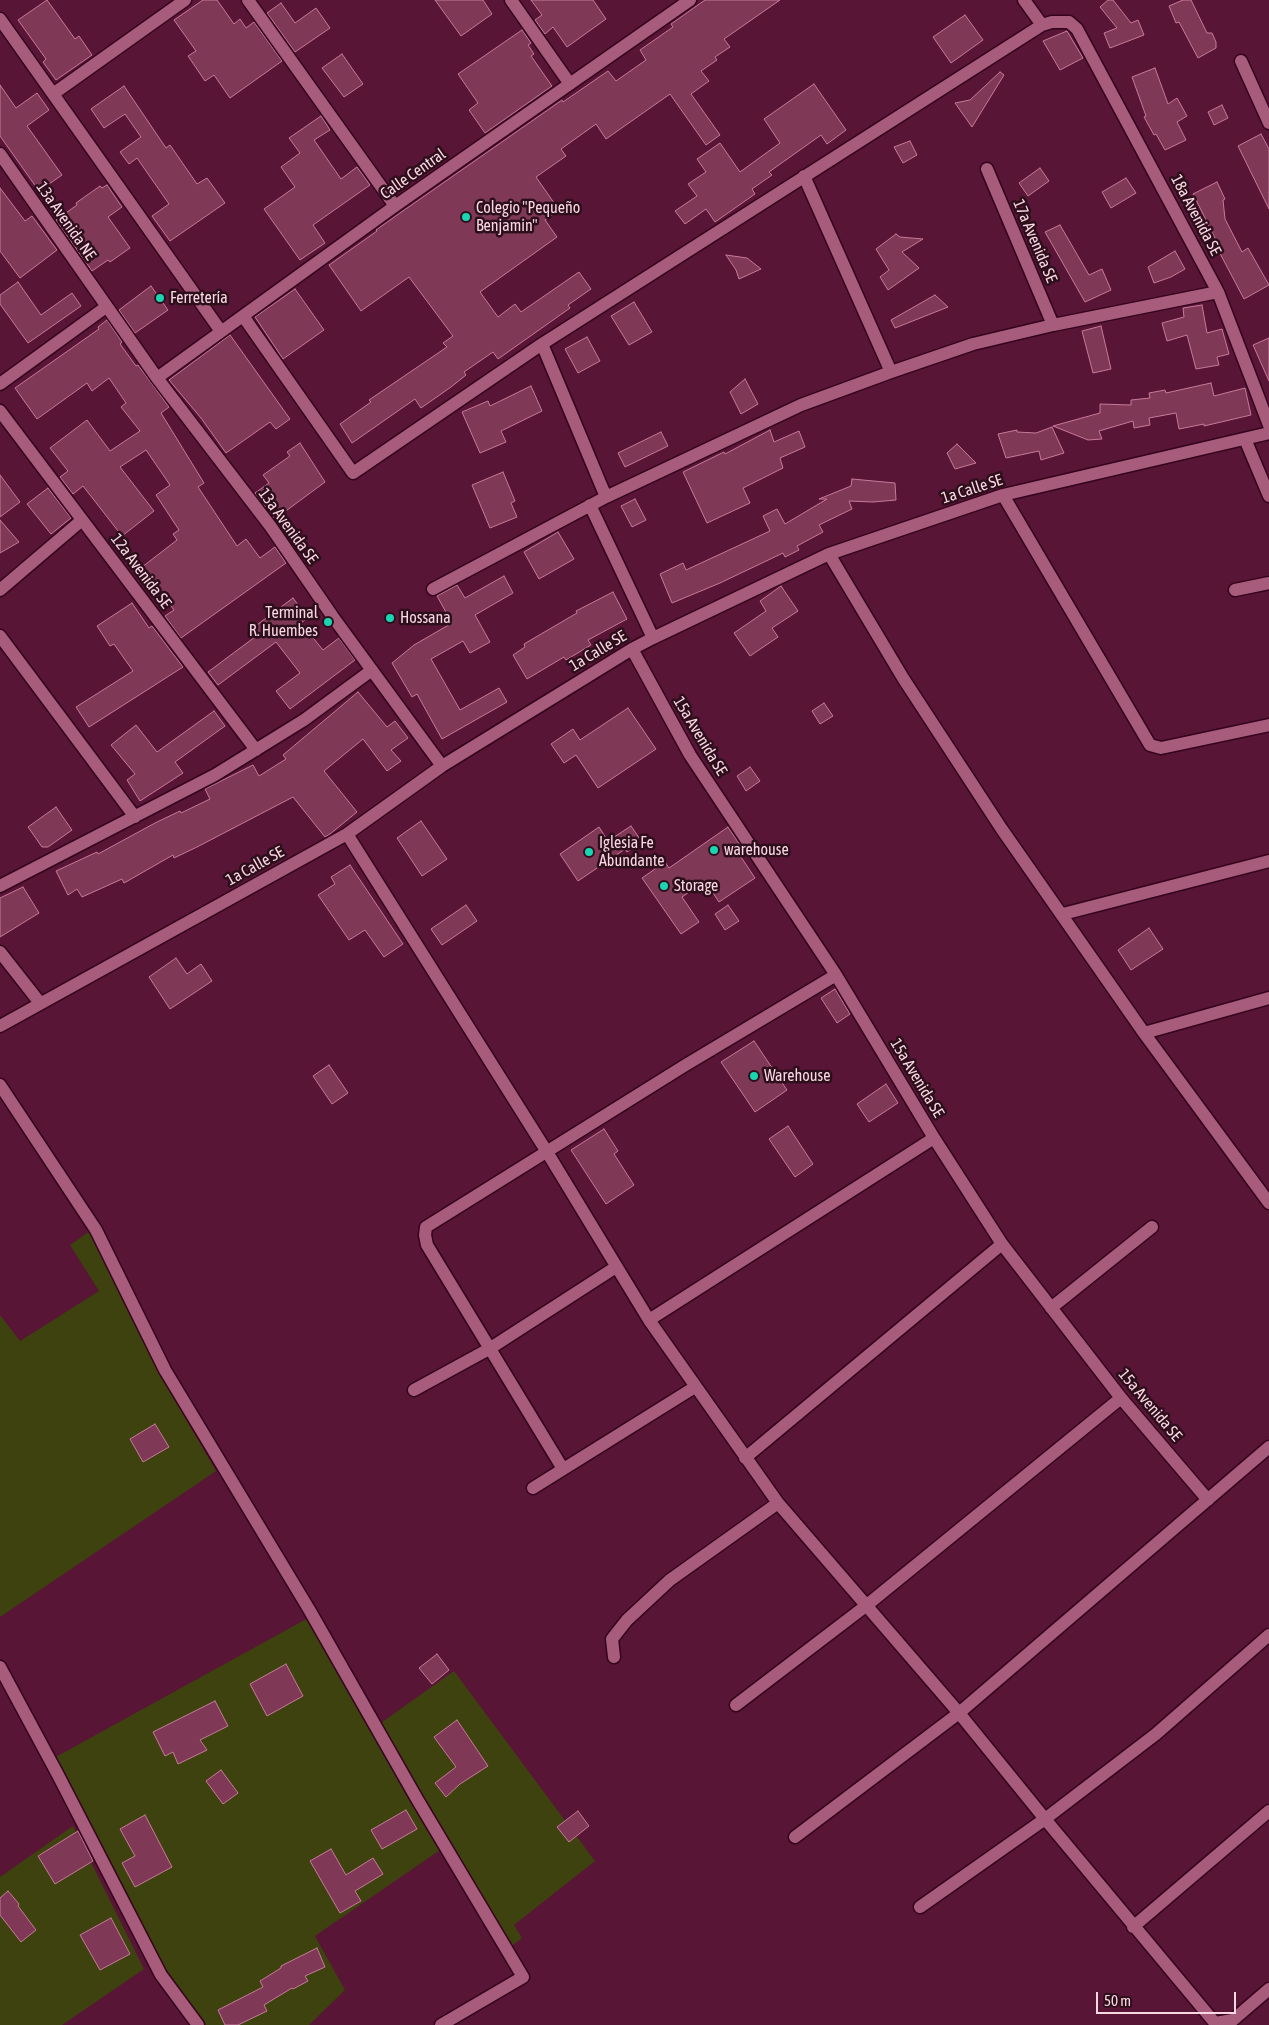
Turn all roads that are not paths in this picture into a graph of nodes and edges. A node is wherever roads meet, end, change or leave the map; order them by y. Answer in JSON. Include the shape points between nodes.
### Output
{"nodes":[{"id":1,"x":185,"y":0,"type":"edge"},
{"id":2,"x":248,"y":0,"type":"edge"},
{"id":3,"x":511,"y":0,"type":"edge"},
{"id":4,"x":690,"y":0,"type":"edge"},
{"id":5,"x":1024,"y":0,"type":"edge"},
{"id":6,"x":0,"y":19,"type":"edge"},
{"id":7,"x":1042,"y":25,"type":"junction"},
{"id":8,"x":1241,"y":61,"type":"dead end"},
{"id":9,"x":570,"y":84,"type":"junction"},
{"id":10,"x":53,"y":94,"type":"junction"},
{"id":11,"x":1269,"y":123,"type":"edge"},
{"id":12,"x":0,"y":154,"type":"edge"},
{"id":13,"x":987,"y":169,"type":"dead end"},
{"id":14,"x":804,"y":176,"type":"junction"},
{"id":15,"x":395,"y":206,"type":"junction"},
{"id":16,"x":1218,"y":292,"type":"junction"},
{"id":17,"x":106,"y":306,"type":"junction"},
{"id":18,"x":243,"y":316,"type":"junction"},
{"id":19,"x":1052,"y":325,"type":"junction"},
{"id":20,"x":220,"y":330,"type":"junction"},
{"id":21,"x":542,"y":344,"type":"junction"},
{"id":22,"x":891,"y":372,"type":"junction"},
{"id":23,"x":157,"y":378,"type":"junction"},
{"id":24,"x":0,"y":384,"type":"edge"},
{"id":25,"x":0,"y":410,"type":"edge"},
{"id":26,"x":1269,"y":425,"type":"edge"},
{"id":27,"x":1269,"y":434,"type":"edge"},
{"id":28,"x":1245,"y":439,"type":"junction"},
{"id":29,"x":1003,"y":495,"type":"junction"},
{"id":30,"x":1269,"y":496,"type":"edge"},
{"id":31,"x":606,"y":497,"type":"junction"},
{"id":32,"x":590,"y":504,"type":"junction"},
{"id":33,"x":82,"y":520,"type":"junction"},
{"id":34,"x":828,"y":554,"type":"junction"},
{"id":35,"x":1269,"y":583,"type":"edge"},
{"id":36,"x":433,"y":589,"type":"dead end"},
{"id":37,"x":0,"y":590,"type":"edge"},
{"id":38,"x":1235,"y":590,"type":"dead end"},
{"id":39,"x":0,"y":636,"type":"edge"},
{"id":40,"x":652,"y":638,"type":"junction"},
{"id":41,"x":632,"y":650,"type":"junction"},
{"id":42,"x":372,"y":670,"type":"junction"},
{"id":43,"x":1269,"y":725,"type":"edge"},
{"id":44,"x":256,"y":750,"type":"junction"},
{"id":45,"x":442,"y":766,"type":"junction"},
{"id":46,"x":135,"y":818,"type":"junction"},
{"id":47,"x":347,"y":834,"type":"junction"},
{"id":48,"x":1269,"y":861,"type":"edge"},
{"id":49,"x":0,"y":886,"type":"edge"},
{"id":50,"x":1063,"y":914,"type":"junction"},
{"id":51,"x":0,"y":952,"type":"edge"},
{"id":52,"x":836,"y":975,"type":"junction"},
{"id":53,"x":1269,"y":998,"type":"edge"},
{"id":54,"x":40,"y":1003,"type":"junction"},
{"id":55,"x":0,"y":1026,"type":"edge"},
{"id":56,"x":1144,"y":1033,"type":"junction"},
{"id":57,"x":0,"y":1085,"type":"edge"},
{"id":58,"x":934,"y":1138,"type":"junction"},
{"id":59,"x":548,"y":1152,"type":"junction"},
{"id":60,"x":1269,"y":1202,"type":"edge"},
{"id":61,"x":1152,"y":1227,"type":"dead end"},
{"id":62,"x":1002,"y":1244,"type":"junction"},
{"id":63,"x":616,"y":1267,"type":"junction"},
{"id":64,"x":1050,"y":1308,"type":"junction"},
{"id":65,"x":649,"y":1320,"type":"junction"},
{"id":66,"x":490,"y":1349,"type":"junction"},
{"id":67,"x":695,"y":1387,"type":"junction"},
{"id":68,"x":414,"y":1390,"type":"dead end"},
{"id":69,"x":1121,"y":1398,"type":"junction"},
{"id":70,"x":1269,"y":1447,"type":"edge"},
{"id":71,"x":745,"y":1458,"type":"junction"},
{"id":72,"x":563,"y":1469,"type":"junction"},
{"id":73,"x":533,"y":1488,"type":"dead end"},
{"id":74,"x":1208,"y":1500,"type":"junction"},
{"id":75,"x":778,"y":1503,"type":"junction"},
{"id":76,"x":866,"y":1605,"type":"junction"},
{"id":77,"x":1269,"y":1635,"type":"edge"},
{"id":78,"x":614,"y":1657,"type":"dead end"},
{"id":79,"x":0,"y":1667,"type":"edge"},
{"id":80,"x":736,"y":1705,"type":"dead end"},
{"id":81,"x":960,"y":1713,"type":"junction"},
{"id":82,"x":1269,"y":1811,"type":"edge"},
{"id":83,"x":1044,"y":1819,"type":"junction"},
{"id":84,"x":795,"y":1837,"type":"dead end"},
{"id":85,"x":920,"y":1907,"type":"dead end"},
{"id":86,"x":1134,"y":1927,"type":"junction"},
{"id":87,"x":1269,"y":1989,"type":"edge"},
{"id":88,"x":198,"y":2025,"type":"edge"},
{"id":89,"x":442,"y":2025,"type":"edge"}],
"edges":[{"from":1,"to":10,"type":"street"},
{"from":2,"to":15,"type":"street"},
{"from":3,"to":9,"type":"street"},
{"from":4,"to":9,"type":"street","name":"Calle Central"},
{"from":5,"to":7,"type":"street"},
{"from":6,"to":10,"type":"street"},
{"from":7,"to":14,"type":"street"},
{"from":7,"to":16,"type":"street","name":"18a Avenida SE","via":[[1069,22],[1077,29]]},
{"from":8,"to":11,"type":"street"},
{"from":9,"to":15,"type":"street","name":"Calle Central"},
{"from":10,"to":20,"type":"street"},
{"from":12,"to":17,"type":"street","name":"13a Avenida NE"},
{"from":13,"to":19,"type":"street","name":"17a Avenida SE"},
{"from":14,"to":21,"type":"street"},
{"from":14,"to":22,"type":"street"},
{"from":15,"to":18,"type":"street","name":"Calle Central"},
{"from":16,"to":19,"type":"street"},
{"from":16,"to":26,"type":"street","name":"18a Avenida SE"},
{"from":17,"to":23,"type":"street","name":"13a Avenida SE"},
{"from":17,"to":24,"type":"street"},
{"from":18,"to":20,"type":"street","name":"Calle Central"},
{"from":18,"to":21,"type":"street","via":[[353,473]]},
{"from":19,"to":22,"type":"street","via":[[973,344]]},
{"from":20,"to":23,"type":"street","name":"Calle Central"},
{"from":21,"to":31,"type":"street"},
{"from":22,"to":31,"type":"street","via":[[801,405]]},
{"from":23,"to":42,"type":"street","name":"13a Avenida SE","via":[[271,527]]},
{"from":25,"to":33,"type":"street","name":"12a Avenida SE"},
{"from":27,"to":28,"type":"street","name":"1a Calle SE"},
{"from":28,"to":29,"type":"street","name":"1a Calle SE"},
{"from":28,"to":30,"type":"street"},
{"from":29,"to":34,"type":"street","name":"1a Calle SE"},
{"from":29,"to":43,"type":"street","via":[[1150,744],[1161,748]]},
{"from":31,"to":32,"type":"street"},
{"from":32,"to":36,"type":"street"},
{"from":32,"to":40,"type":"street"},
{"from":33,"to":37,"type":"street"},
{"from":33,"to":44,"type":"street","name":"12a Avenida SE"},
{"from":34,"to":40,"type":"street","name":"1a Calle SE"},
{"from":34,"to":50,"type":"street","via":[[903,678],[1001,828]]},
{"from":35,"to":38,"type":"street"},
{"from":39,"to":46,"type":"street"},
{"from":40,"to":41,"type":"street","name":"1a Calle SE"},
{"from":41,"to":45,"type":"street","name":"1a Calle SE"},
{"from":41,"to":52,"type":"street","name":"15a Avenida SE","via":[[690,755]]},
{"from":42,"to":44,"type":"street","via":[[304,720]]},
{"from":42,"to":45,"type":"street","name":"13a Avenida SE"},
{"from":44,"to":46,"type":"street"},
{"from":45,"to":47,"type":"street","name":"1a Calle SE"},
{"from":46,"to":49,"type":"street"},
{"from":47,"to":54,"type":"street","name":"1a Calle SE"},
{"from":47,"to":59,"type":"street"},
{"from":48,"to":50,"type":"street"},
{"from":50,"to":56,"type":"street"},
{"from":51,"to":54,"type":"street"},
{"from":52,"to":58,"type":"street","name":"15a Avenida SE"},
{"from":52,"to":59,"type":"street"},
{"from":53,"to":56,"type":"street"},
{"from":54,"to":55,"type":"street","name":"1a Calle SE"},
{"from":56,"to":60,"type":"street"},
{"from":57,"to":89,"type":"street","via":[[96,1230],[165,1370],[523,1977]]},
{"from":58,"to":62,"type":"street","name":"15a Avenida SE"},
{"from":58,"to":65,"type":"street"},
{"from":59,"to":63,"type":"street"},
{"from":59,"to":66,"type":"street","via":[[426,1226],[426,1245]]},
{"from":61,"to":64,"type":"street"},
{"from":62,"to":64,"type":"street","name":"15a Avenida SE"},
{"from":62,"to":71,"type":"street"},
{"from":63,"to":65,"type":"street"},
{"from":63,"to":66,"type":"street"},
{"from":64,"to":69,"type":"street","name":"15a Avenida SE"},
{"from":65,"to":67,"type":"street"},
{"from":66,"to":68,"type":"street"},
{"from":66,"to":72,"type":"street"},
{"from":67,"to":71,"type":"street"},
{"from":67,"to":72,"type":"street"},
{"from":69,"to":74,"type":"street","name":"15a Avenida SE"},
{"from":69,"to":76,"type":"street"},
{"from":70,"to":74,"type":"street"},
{"from":71,"to":75,"type":"street"},
{"from":72,"to":73,"type":"street"},
{"from":74,"to":81,"type":"street"},
{"from":75,"to":76,"type":"street"},
{"from":75,"to":78,"type":"street","via":[[670,1580],[627,1620],[612,1639]]},
{"from":76,"to":80,"type":"street"},
{"from":76,"to":81,"type":"street"},
{"from":77,"to":83,"type":"street","via":[[1156,1734]]},
{"from":79,"to":88,"type":"street","via":[[161,1975]]},
{"from":81,"to":83,"type":"street"},
{"from":81,"to":84,"type":"street"},
{"from":82,"to":86,"type":"street"},
{"from":83,"to":85,"type":"street"},
{"from":83,"to":86,"type":"street"},
{"from":86,"to":87,"type":"street","via":[[1215,2023],[1233,2020]]}]}
